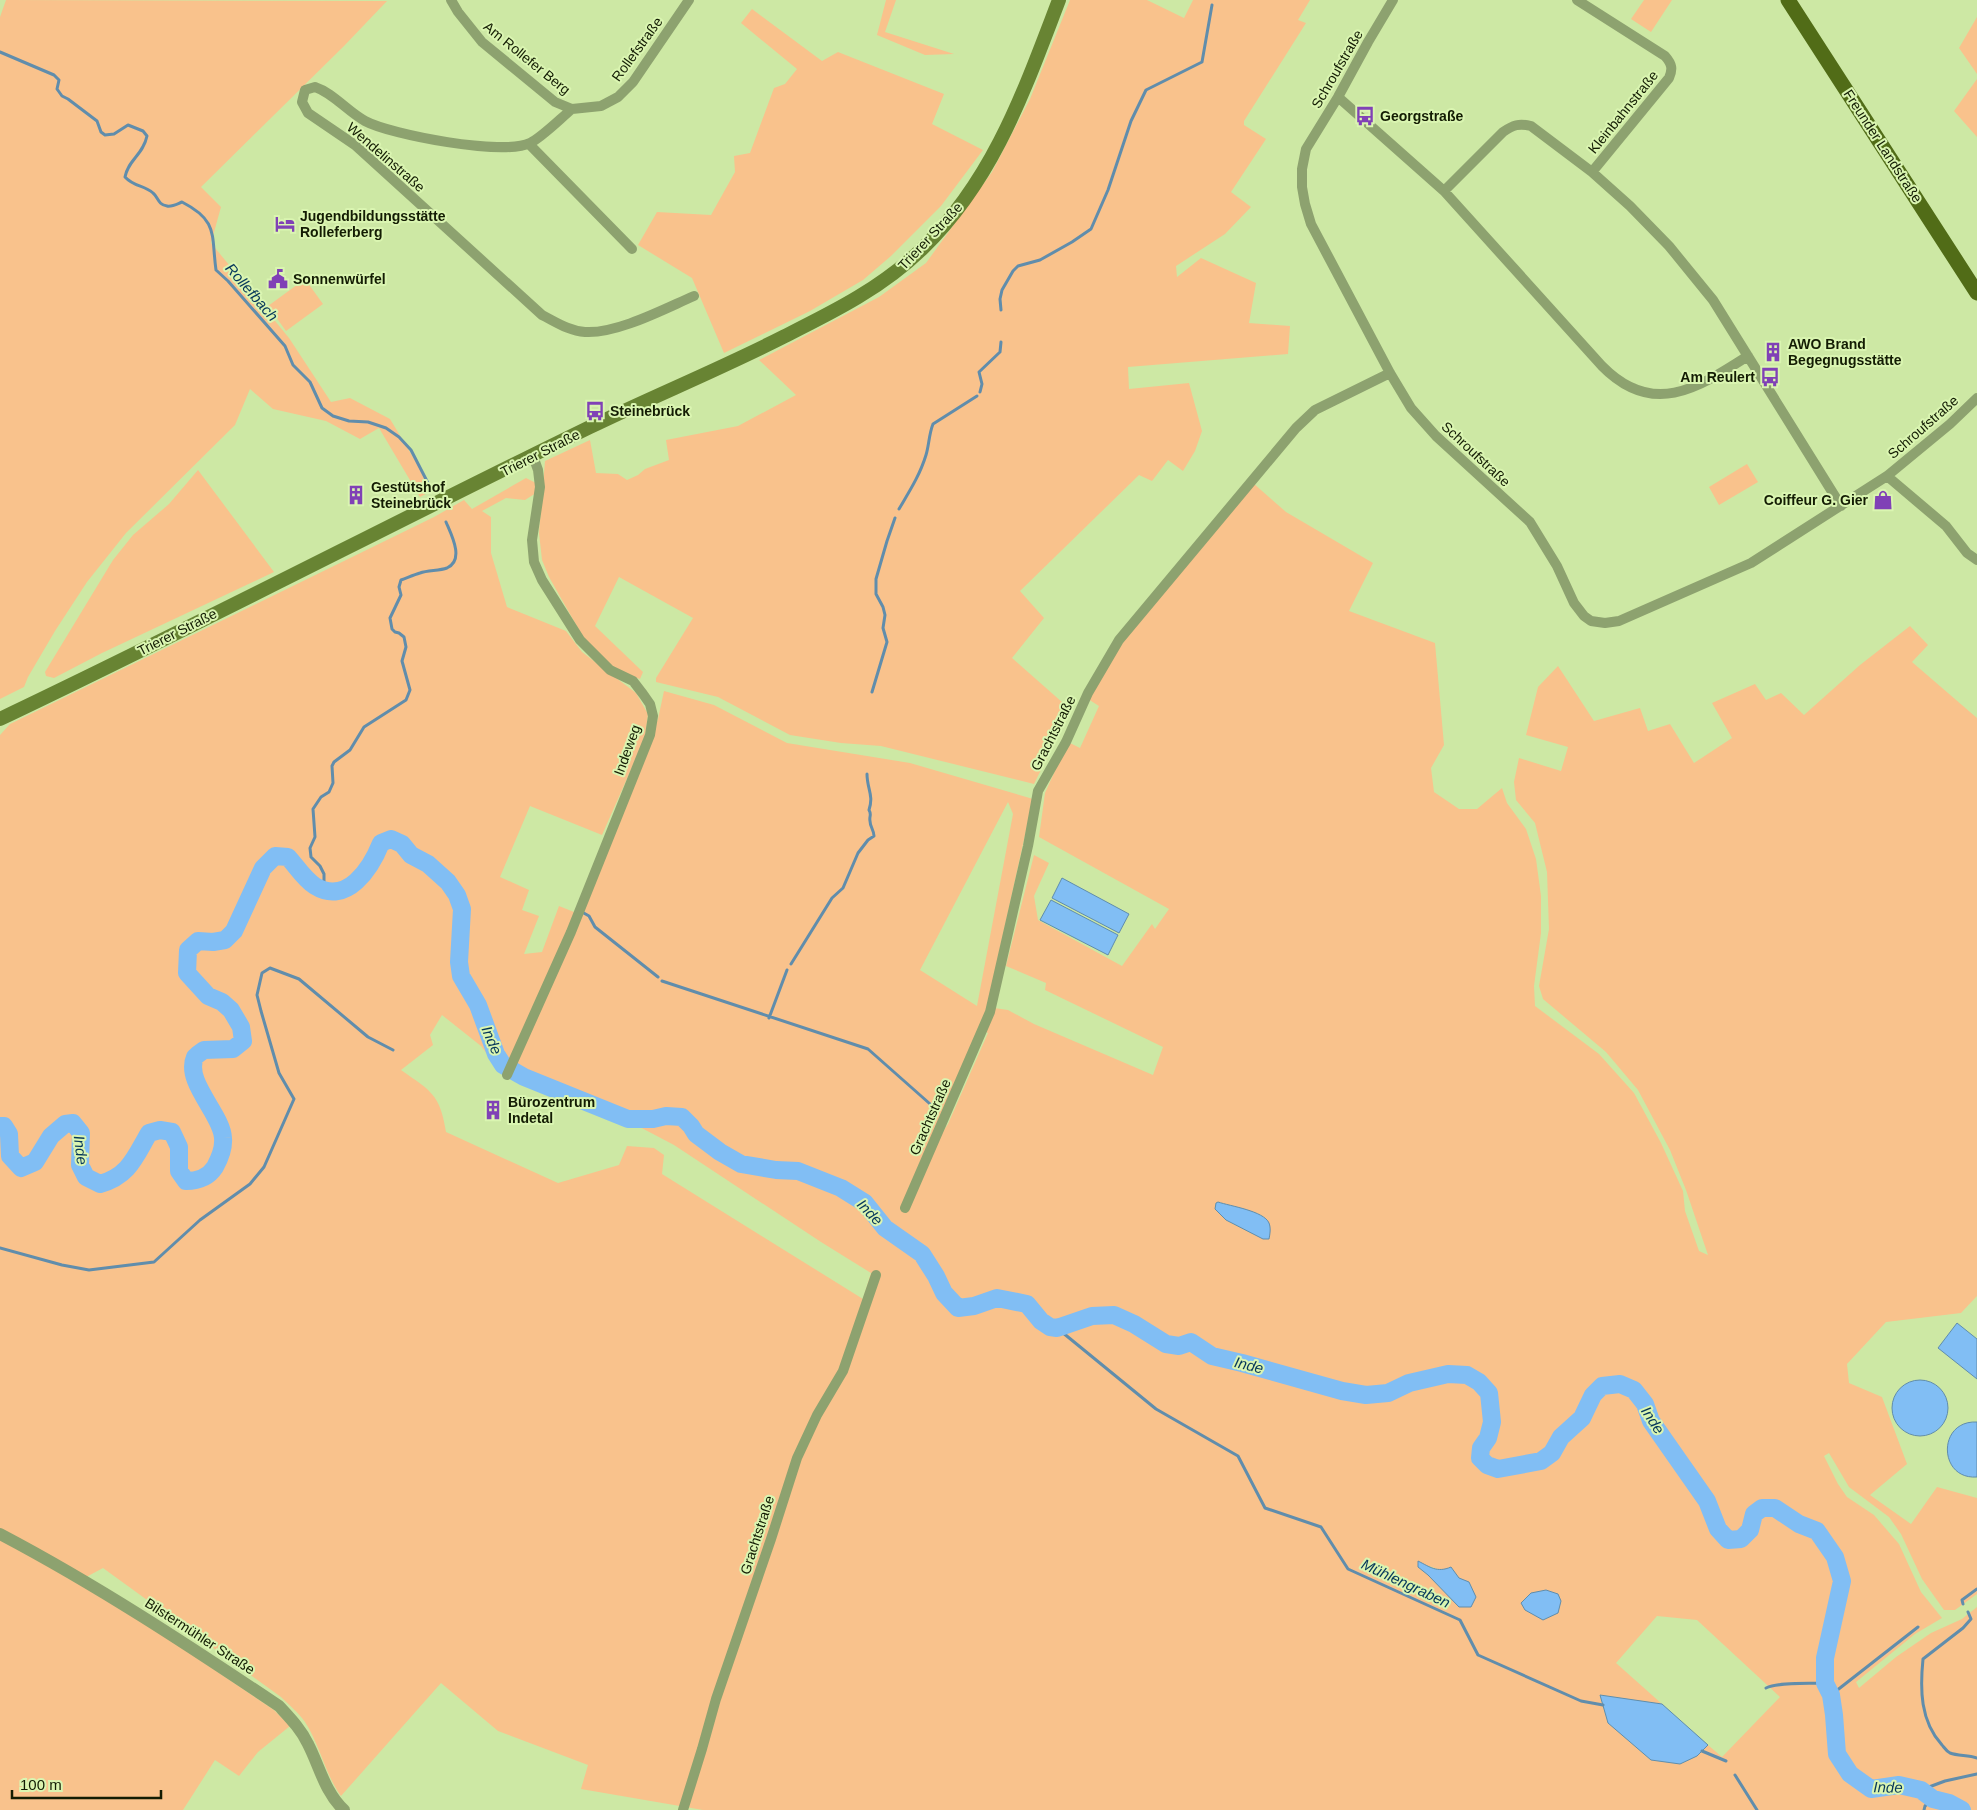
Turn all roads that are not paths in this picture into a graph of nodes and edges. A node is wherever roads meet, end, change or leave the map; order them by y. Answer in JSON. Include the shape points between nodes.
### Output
{"nodes":[{"id":1,"x":451,"y":0,"type":"edge"},
{"id":2,"x":689,"y":0,"type":"edge"},
{"id":3,"x":1058,"y":0,"type":"edge"},
{"id":4,"x":1394,"y":0,"type":"edge"},
{"id":5,"x":1577,"y":0,"type":"edge"},
{"id":6,"x":1788,"y":0,"type":"edge"},
{"id":7,"x":1338,"y":97,"type":"junction"},
{"id":8,"x":572,"y":109,"type":"junction"},
{"id":9,"x":530,"y":144,"type":"junction"},
{"id":10,"x":1592,"y":172,"type":"junction"},
{"id":11,"x":1444,"y":191,"type":"junction"},
{"id":12,"x":632,"y":249,"type":"dead end"},
{"id":13,"x":1977,"y":293,"type":"edge"},
{"id":14,"x":694,"y":296,"type":"dead end"},
{"id":15,"x":1748,"y":356,"type":"junction"},
{"id":16,"x":1390,"y":374,"type":"junction"},
{"id":17,"x":1977,"y":398,"type":"edge"},
{"id":18,"x":532,"y":456,"type":"junction"},
{"id":19,"x":1887,"y":476,"type":"junction"},
{"id":20,"x":1841,"y":506,"type":"junction"},
{"id":21,"x":1977,"y":560,"type":"edge"},
{"id":22,"x":0,"y":719,"type":"edge"},
{"id":23,"x":507,"y":1075,"type":"dead end"},
{"id":24,"x":905,"y":1208,"type":"dead end"},
{"id":25,"x":876,"y":1275,"type":"dead end"},
{"id":26,"x":0,"y":1534,"type":"edge"},
{"id":27,"x":342,"y":1809,"type":"edge"},
{"id":28,"x":683,"y":1810,"type":"edge"}],
"edges":[{"from":1,"to":8,"type":"street","name":"Am Rollefer Berg","via":[[482,42],[555,102]]},
{"from":2,"to":8,"type":"street","name":"Rollefstraße","via":[[633,82],[618,97],[601,106]]},
{"from":3,"to":18,"type":"main road","name":"Trierer Straße","via":[[1020,103],[978,182],[949,221],[899,270],[838,310]]},
{"from":4,"to":7,"type":"street","name":"Schroufstraße"},
{"from":5,"to":10,"type":"street","name":"Kleinbahnstraße","via":[[1672,63],[1669,78]]},
{"from":6,"to":13,"type":"main road","name":"Freunder Landstraße"},
{"from":7,"to":11,"type":"street"},
{"from":7,"to":16,"type":"street","name":"Schroufstraße","via":[[1306,149],[1302,169],[1305,204],[1311,224]]},
{"from":8,"to":9,"type":"street"},
{"from":9,"to":12,"type":"street"},
{"from":9,"to":14,"type":"street","name":"Wendelinstraße","via":[[502,147],[462,145],[422,138],[366,122],[314,86],[305,90],[302,97],[308,113],[355,146],[542,315],[568,328],[586,332],[622,327]]},
{"from":10,"to":11,"type":"street","via":[[1530,126],[1521,123],[1503,132]]},
{"from":10,"to":15,"type":"street","via":[[1669,246],[1713,300]]},
{"from":11,"to":15,"type":"street","via":[[1622,384],[1655,395],[1677,393],[1717,376]]},
{"from":15,"to":20,"type":"street"},
{"from":16,"to":20,"type":"street","name":"Schroufstraße","via":[[1411,408],[1436,436],[1530,522],[1557,566],[1574,603],[1591,621],[1619,621],[1751,563]]},
{"from":16,"to":24,"type":"street","name":"Grachtstraße","via":[[1315,410],[1296,428],[1119,640],[1099,672],[1066,742],[1038,791],[990,1012]]},
{"from":17,"to":19,"type":"street","name":"Schroufstraße"},
{"from":18,"to":22,"type":"main road","name":"Trierer Straße"},
{"from":18,"to":23,"type":"street","name":"Indeweg","via":[[540,487],[532,540],[534,562],[542,580],[580,640],[610,670],[632,681],[650,704],[653,716],[650,735],[571,932]]},
{"from":19,"to":20,"type":"street","name":"Schroufstraße"},
{"from":19,"to":21,"type":"street","name":"Schroufstraße","via":[[1946,526]]},
{"from":25,"to":28,"type":"street","name":"Grachtstraße","via":[[843,1371],[797,1458]]},
{"from":26,"to":27,"type":"street","name":"Bilstermühler Straße","via":[[153,1622],[279,1706],[308,1742],[329,1790]]}]}
